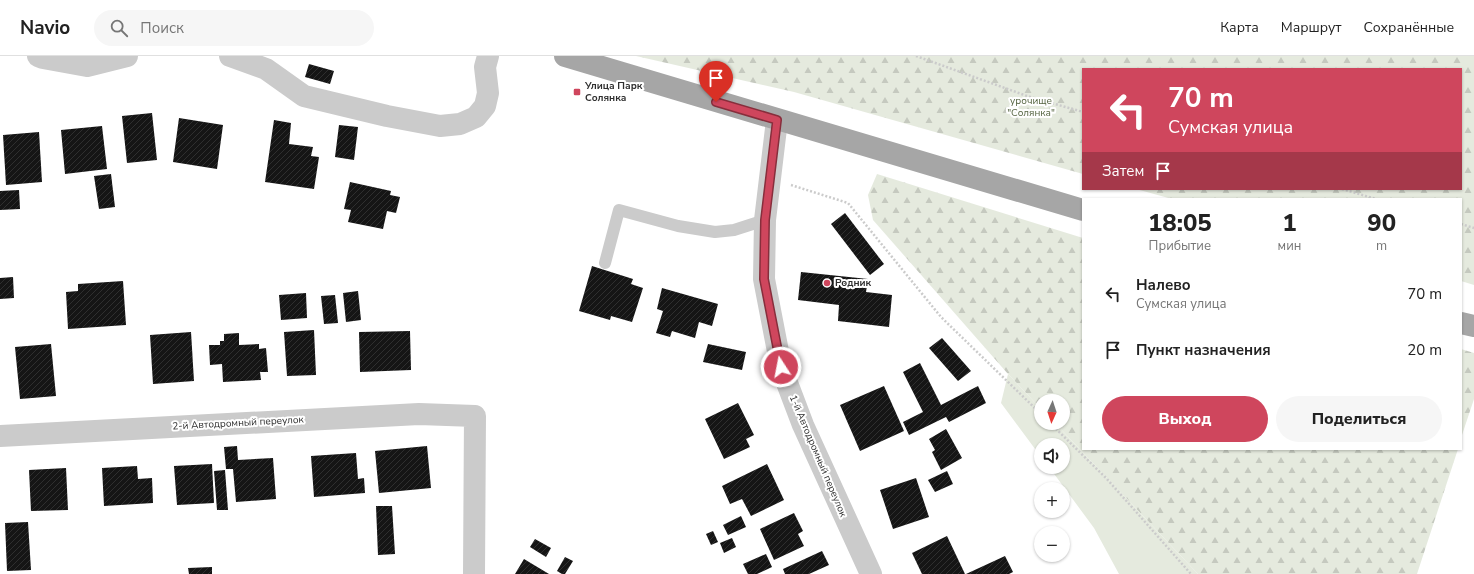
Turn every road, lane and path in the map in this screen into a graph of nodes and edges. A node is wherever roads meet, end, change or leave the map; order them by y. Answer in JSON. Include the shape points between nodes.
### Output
{"nodes":[{"id":1,"x":38,"y":56,"type":"edge"},
{"id":2,"x":127,"y":56,"type":"edge"},
{"id":3,"x":230,"y":56,"type":"edge"},
{"id":4,"x":488,"y":56,"type":"edge"},
{"id":5,"x":565,"y":56,"type":"edge"},
{"id":6,"x":916,"y":56,"type":"edge"},
{"id":7,"x":1082,"y":112,"type":"edge"},
{"id":8,"x":787,"y":123,"type":"junction"},
{"id":9,"x":770,"y":179,"type":"junction"},
{"id":10,"x":1345,"y":190,"type":"edge"},
{"id":11,"x":1373,"y":198,"type":"edge"},
{"id":12,"x":1082,"y":210,"type":"edge"},
{"id":13,"x":765,"y":220,"type":"junction"},
{"id":14,"x":1462,"y":224,"type":"edge"},
{"id":15,"x":1474,"y":228,"type":"edge"},
{"id":16,"x":605,"y":263,"type":"dead end"},
{"id":17,"x":1462,"y":322,"type":"edge"},
{"id":18,"x":1474,"y":326,"type":"edge"},
{"id":19,"x":1034,"y":407,"type":"edge"},
{"id":20,"x":1057,"y":430,"type":"edge"},
{"id":21,"x":0,"y":436,"type":"edge"},
{"id":22,"x":474,"y":574,"type":"edge"},
{"id":23,"x":870,"y":574,"type":"edge"},
{"id":24,"x":1191,"y":574,"type":"edge"}],
"edges":[{"from":1,"to":2,"type":"street","via":[[87,66]]},
{"from":3,"to":4,"type":"street","via":[[266,69],[304,96],[440,126],[465,122],[476,117],[485,106],[488,93],[485,67]]},
{"from":5,"to":8,"type":"main road"},
{"from":6,"to":7,"type":"path","via":[[1027,96]]},
{"from":8,"to":9,"type":"street","name":"1-й Автодромный переулок"},
{"from":8,"to":12,"type":"main road"},
{"from":9,"to":13,"type":"street","name":"1-й Автодромный переулок"},
{"from":9,"to":19,"type":"path","via":[[848,203],[941,317]]},
{"from":10,"to":11,"type":"path"},
{"from":13,"to":16,"type":"lane","via":[[734,230],[715,232],[678,226],[619,210]]},
{"from":13,"to":23,"type":"street","name":"1-й Автодромный переулок","via":[[764,279],[781,367],[803,425]]},
{"from":14,"to":15,"type":"path"},
{"from":17,"to":18,"type":"main road"},
{"from":20,"to":24,"type":"path","via":[[1107,479]]},
{"from":21,"to":22,"type":"street","name":"2-й Автодромный переулок","via":[[419,414],[475,416]]}]}
